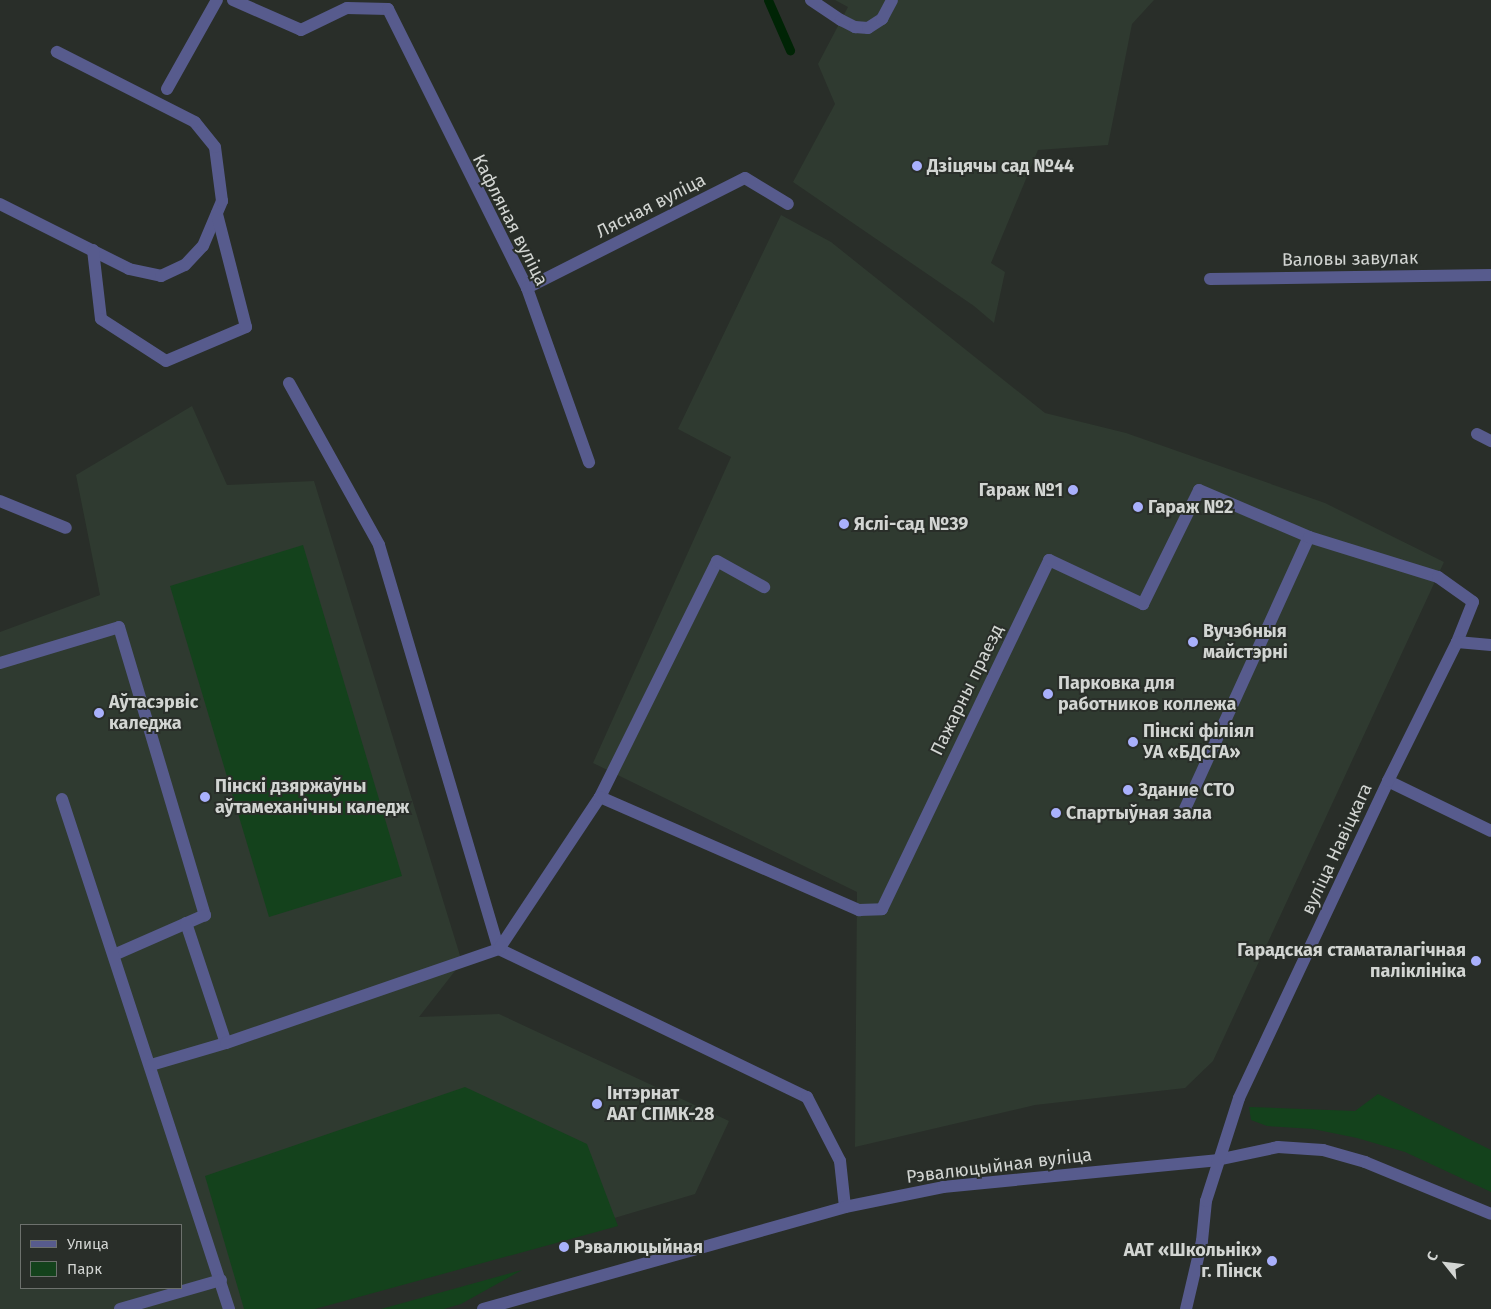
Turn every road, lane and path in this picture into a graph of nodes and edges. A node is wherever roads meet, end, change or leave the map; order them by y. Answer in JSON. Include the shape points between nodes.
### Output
{"nodes":[{"id":1,"x":217,"y":0,"type":"edge"},
{"id":2,"x":233,"y":0,"type":"edge"},
{"id":3,"x":892,"y":0,"type":"edge"},
{"id":4,"x":812,"y":2,"type":"edge"},
{"id":5,"x":391,"y":4,"type":"edge"},
{"id":6,"x":57,"y":52,"type":"dead end"},
{"id":7,"x":167,"y":90,"type":"dead end"},
{"id":8,"x":0,"y":204,"type":"edge"},
{"id":9,"x":788,"y":204,"type":"dead end"},
{"id":10,"x":217,"y":214,"type":"junction"},
{"id":11,"x":93,"y":250,"type":"junction"},
{"id":12,"x":1491,"y":275,"type":"edge"},
{"id":13,"x":1210,"y":279,"type":"dead end"},
{"id":14,"x":527,"y":288,"type":"junction"},
{"id":15,"x":289,"y":384,"type":"dead end"},
{"id":16,"x":1477,"y":434,"type":"dead end"},
{"id":17,"x":1491,"y":440,"type":"edge"},
{"id":18,"x":589,"y":462,"type":"dead end"},
{"id":19,"x":0,"y":501,"type":"edge"},
{"id":20,"x":66,"y":528,"type":"dead end"},
{"id":21,"x":1309,"y":537,"type":"junction"},
{"id":22,"x":764,"y":587,"type":"dead end"},
{"id":23,"x":1457,"y":642,"type":"junction"},
{"id":24,"x":1491,"y":645,"type":"edge"},
{"id":25,"x":0,"y":663,"type":"edge"},
{"id":26,"x":1388,"y":781,"type":"junction"},
{"id":27,"x":600,"y":797,"type":"junction"},
{"id":28,"x":62,"y":799,"type":"dead end"},
{"id":29,"x":1184,"y":811,"type":"dead end"},
{"id":30,"x":1491,"y":831,"type":"edge"},
{"id":31,"x":186,"y":923,"type":"junction"},
{"id":32,"x":499,"y":949,"type":"junction"},
{"id":33,"x":114,"y":955,"type":"junction"},
{"id":34,"x":226,"y":1043,"type":"junction"},
{"id":35,"x":151,"y":1065,"type":"junction"},
{"id":36,"x":1217,"y":1160,"type":"junction"},
{"id":37,"x":845,"y":1207,"type":"junction"},
{"id":38,"x":1491,"y":1214,"type":"edge"},
{"id":39,"x":221,"y":1280,"type":"junction"},
{"id":40,"x":120,"y":1309,"type":"edge"},
{"id":41,"x":229,"y":1309,"type":"edge"},
{"id":42,"x":483,"y":1309,"type":"edge"},
{"id":43,"x":1186,"y":1309,"type":"edge"}],
"edges":[{"from":1,"to":7,"type":"street"},
{"from":2,"to":5,"type":"street","via":[[301,30],[347,8]]},
{"from":3,"to":4,"type":"street","via":[[882,19],[868,28],[855,27]]},
{"from":5,"to":14,"type":"street","name":"Кафляная вуліца"},
{"from":6,"to":10,"type":"street","via":[[195,122],[215,147],[222,201]]},
{"from":8,"to":11,"type":"street"},
{"from":9,"to":14,"type":"street","name":"Лясная вуліца","via":[[745,178]]},
{"from":10,"to":11,"type":"street","via":[[203,246],[185,265],[161,276],[129,269]]},
{"from":10,"to":11,"type":"street","via":[[246,326],[166,361],[101,319]]},
{"from":12,"to":13,"type":"street","name":"Валовы завулак"},
{"from":14,"to":18,"type":"street","name":"Кафляная вуліца"},
{"from":15,"to":32,"type":"street","via":[[379,545]]},
{"from":16,"to":17,"type":"street"},
{"from":19,"to":20,"type":"street"},
{"from":21,"to":23,"type":"street","name":"вуліца Навіцкага","via":[[1438,577],[1447,583],[1473,602]]},
{"from":21,"to":27,"type":"street","name":"Пажарны праезд","via":[[1199,490],[1143,604],[1049,560],[882,909],[859,910]]},
{"from":21,"to":29,"type":"street"},
{"from":22,"to":27,"type":"street","via":[[717,561]]},
{"from":23,"to":24,"type":"street"},
{"from":23,"to":26,"type":"street","name":"вуліца Навіцкага"},
{"from":25,"to":31,"type":"street","via":[[119,627],[205,915]]},
{"from":26,"to":30,"type":"street"},
{"from":26,"to":36,"type":"street","name":"вуліца Навіцкага","via":[[1239,1098]]},
{"from":27,"to":32,"type":"street"},
{"from":28,"to":33,"type":"street"},
{"from":31,"to":33,"type":"street"},
{"from":31,"to":34,"type":"street"},
{"from":32,"to":34,"type":"street"},
{"from":32,"to":37,"type":"street","via":[[807,1097],[840,1161]]},
{"from":33,"to":35,"type":"street"},
{"from":34,"to":35,"type":"street"},
{"from":35,"to":39,"type":"street"},
{"from":36,"to":37,"type":"street","name":"Рэвалюцыйная вуліца","via":[[943,1187]]},
{"from":36,"to":38,"type":"street","name":"Рэвалюцыйная вуліца","via":[[1278,1147],[1323,1150],[1405,1177]]},
{"from":36,"to":43,"type":"street","name":"вуліца Навіцкага"},
{"from":37,"to":42,"type":"street","name":"Рэвалюцыйная вуліца"},
{"from":39,"to":40,"type":"street"},
{"from":39,"to":41,"type":"street"}]}
